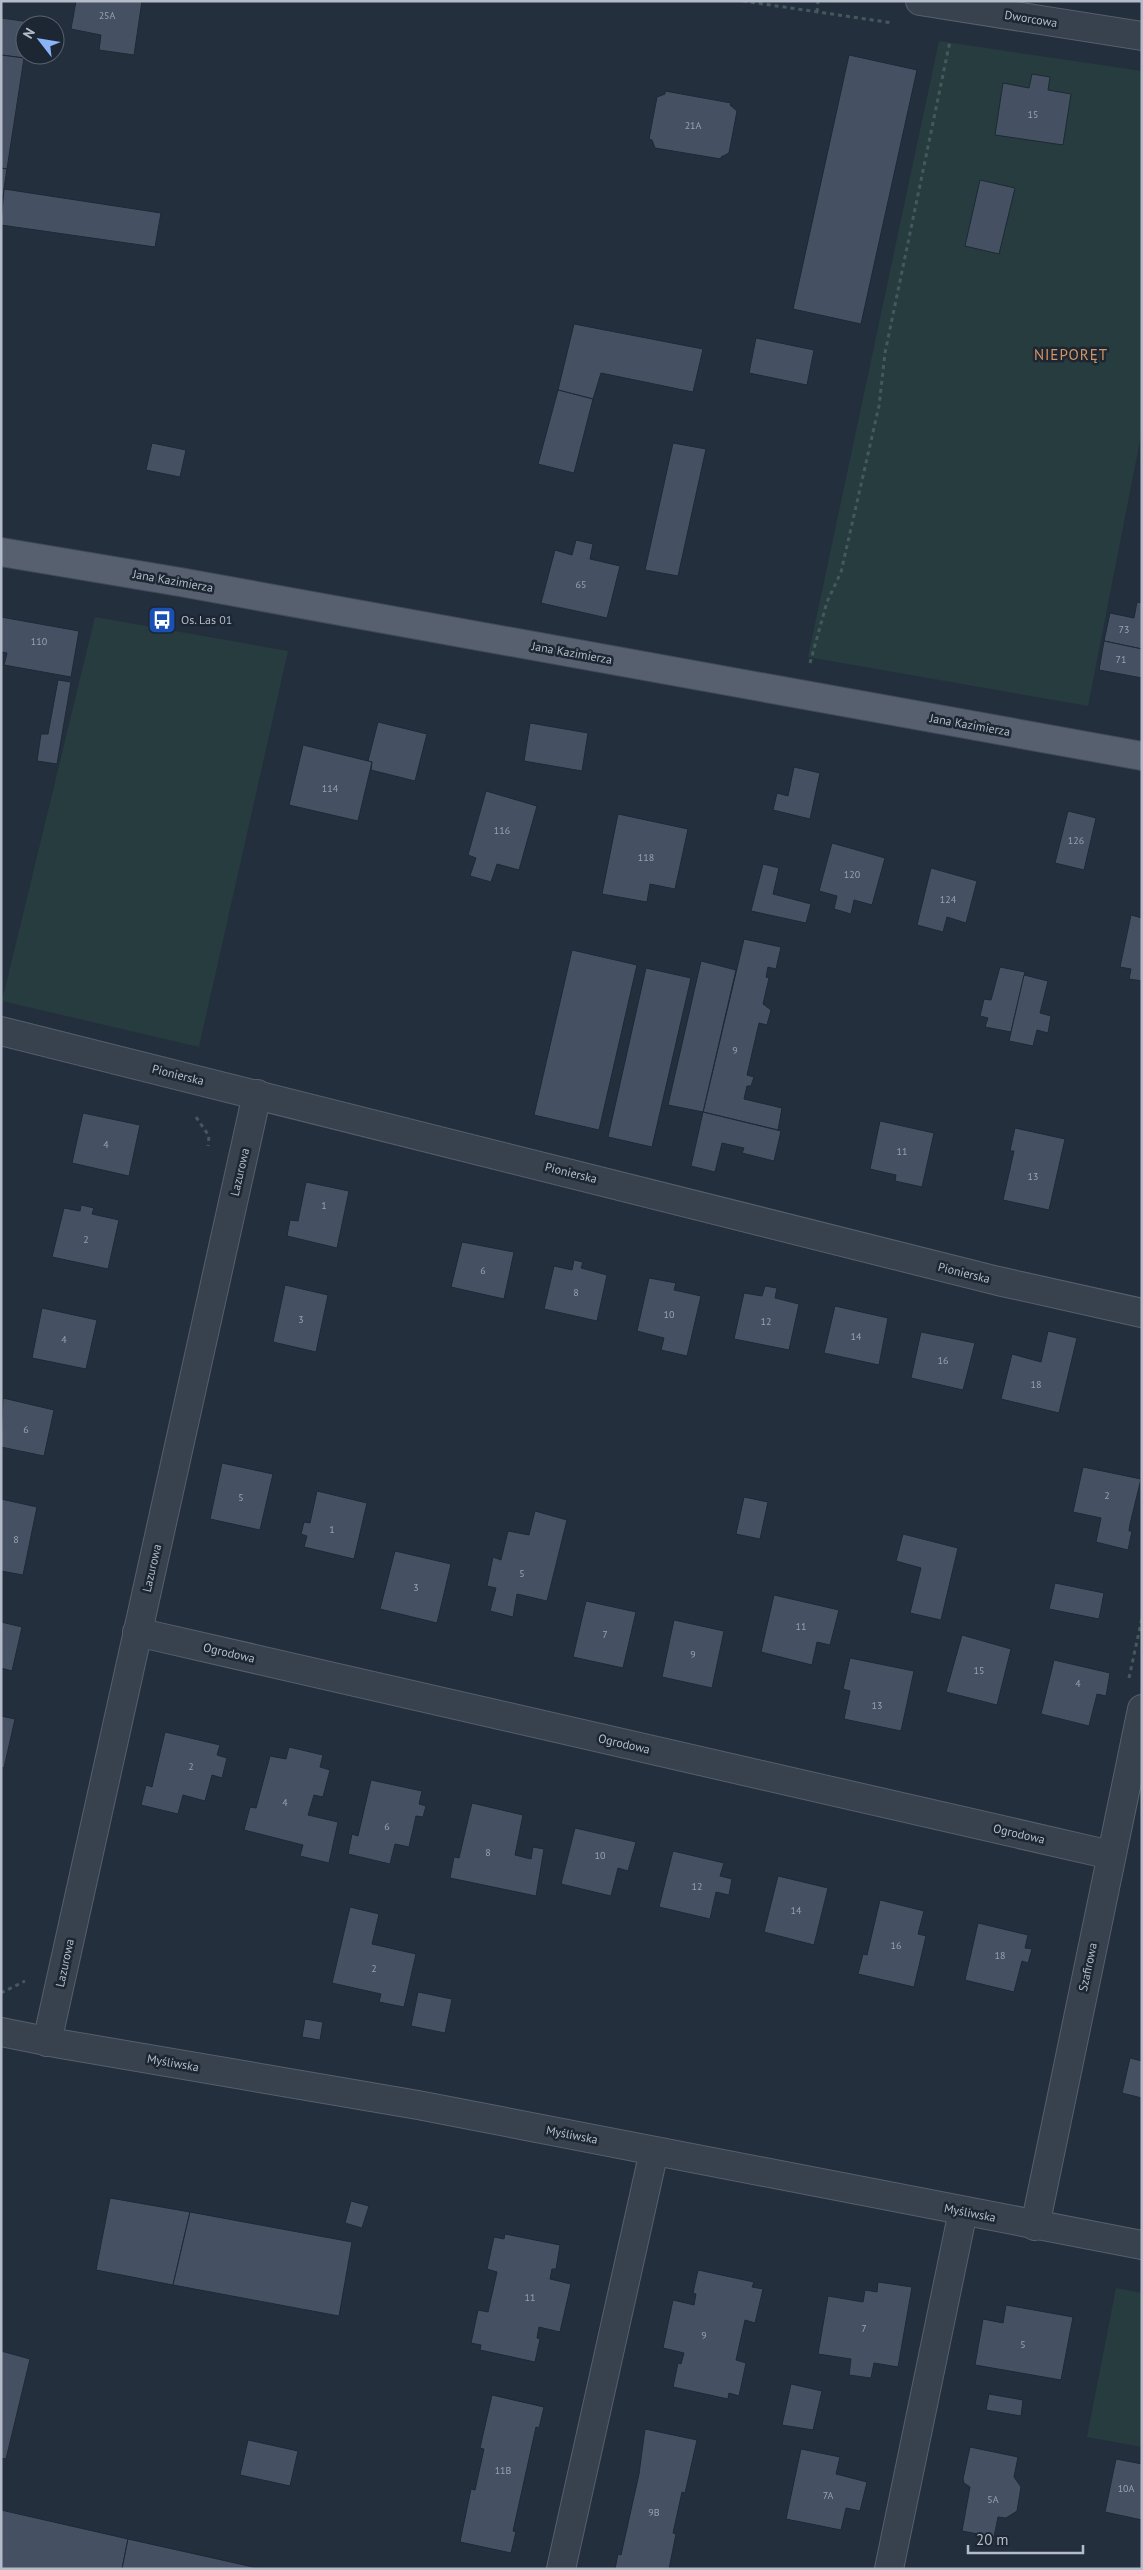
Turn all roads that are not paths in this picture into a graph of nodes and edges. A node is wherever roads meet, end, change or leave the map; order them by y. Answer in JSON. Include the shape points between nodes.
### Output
{"nodes":[{"id":1,"x":920,"y":1,"type":"edge"},
{"id":2,"x":1142,"y":36,"type":"edge"},
{"id":3,"x":1,"y":552,"type":"edge"},
{"id":4,"x":1142,"y":756,"type":"edge"},
{"id":5,"x":1,"y":1032,"type":"edge"},
{"id":6,"x":257,"y":1094,"type":"junction"},
{"id":7,"x":1142,"y":1313,"type":"edge"},
{"id":8,"x":137,"y":1632,"type":"junction"},
{"id":9,"x":1142,"y":1709,"type":"edge"},
{"id":10,"x":1111,"y":1855,"type":"junction"},
{"id":11,"x":1,"y":2032,"type":"edge"},
{"id":12,"x":47,"y":2042,"type":"junction"},
{"id":13,"x":654,"y":2151,"type":"junction"},
{"id":14,"x":964,"y":2211,"type":"junction"},
{"id":15,"x":1035,"y":2226,"type":"junction"},
{"id":16,"x":1142,"y":2244,"type":"edge"},
{"id":17,"x":561,"y":2569,"type":"edge"},
{"id":18,"x":889,"y":2569,"type":"edge"}],
"edges":[{"from":1,"to":2,"type":"street","name":"Dworcowa"},
{"from":3,"to":4,"type":"main road","name":"Jana Kazimierza"},
{"from":5,"to":6,"type":"street","name":"Pionierska"},
{"from":6,"to":7,"type":"street","name":"Pionierska","via":[[989,1279]]},
{"from":6,"to":8,"type":"street","name":"Lazurowa"},
{"from":8,"to":10,"type":"street","name":"Ogrodowa"},
{"from":8,"to":12,"type":"street","name":"Lazurowa"},
{"from":9,"to":10,"type":"street","name":"Szafirowa"},
{"from":10,"to":15,"type":"street","name":"Szafirowa"},
{"from":11,"to":12,"type":"street","name":"Myśliwska"},
{"from":12,"to":13,"type":"street","name":"Myśliwska","via":[[418,2105]]},
{"from":13,"to":14,"type":"street","name":"Myśliwska"},
{"from":13,"to":17,"type":"street"},
{"from":14,"to":15,"type":"street","name":"Myśliwska"},
{"from":14,"to":18,"type":"street"},
{"from":15,"to":16,"type":"street","name":"Myśliwska"}]}
